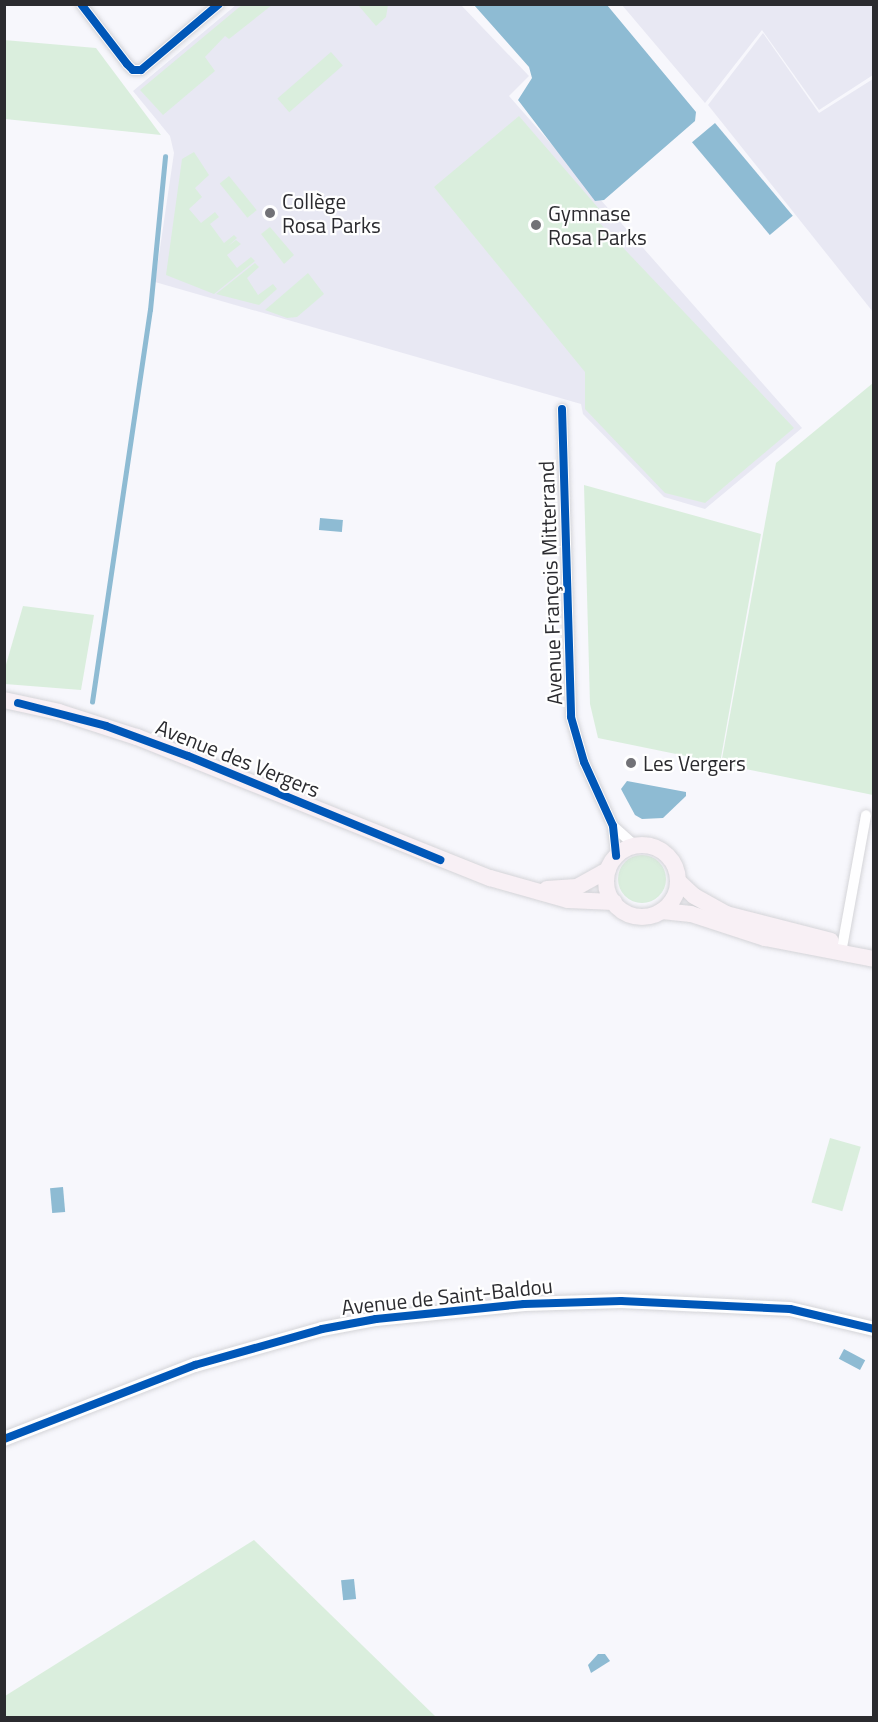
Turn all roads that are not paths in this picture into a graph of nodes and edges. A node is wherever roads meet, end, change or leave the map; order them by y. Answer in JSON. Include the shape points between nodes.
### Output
{"nodes":[{"id":1,"x":81,"y":4,"type":"edge"},
{"id":2,"x":219,"y":4,"type":"edge"},
{"id":3,"x":561,"y":409,"type":"dead end"},
{"id":4,"x":9,"y":702,"type":"edge"},
{"id":5,"x":866,"y":815,"type":"dead end"},
{"id":6,"x":612,"y":826,"type":"junction"},
{"id":7,"x":635,"y":846,"type":"junction"},
{"id":8,"x":612,"y":863,"type":"junction"},
{"id":9,"x":678,"y":881,"type":"junction"},
{"id":10,"x":518,"y":886,"type":"junction"},
{"id":11,"x":614,"y":902,"type":"junction"},
{"id":12,"x":662,"y":910,"type":"junction"},
{"id":13,"x":841,"y":949,"type":"junction"},
{"id":14,"x":873,"y":958,"type":"edge"},
{"id":15,"x":873,"y":1329,"type":"edge"},
{"id":16,"x":4,"y":1439,"type":"edge"}],
"edges":[{"from":1,"to":2,"type":"street","via":[[133,70],[141,70]]},
{"from":3,"to":6,"type":"street","name":"Avenue François Mitterrand","via":[[571,717],[584,762]]},
{"from":4,"to":10,"type":"main road","name":"Avenue des Vergers","via":[[59,712],[147,741],[450,864]]},
{"from":5,"to":13,"type":"street"},
{"from":6,"to":7,"type":"street","name":"Avenue François Mitterrand"},
{"from":6,"to":8,"type":"street","name":"Avenue François Mitterrand"},
{"from":7,"to":8,"type":"main road"},
{"from":7,"to":9,"type":"main road","via":[[662,850],[674,864]]},
{"from":8,"to":10,"type":"main road","name":"Avenue des Vergers","via":[[577,887]]},
{"from":8,"to":11,"type":"main road","via":[[607,887]]},
{"from":9,"to":12,"type":"main road","via":[[674,898]]},
{"from":9,"to":13,"type":"main road","via":[[694,896],[726,914]]},
{"from":10,"to":11,"type":"main road","name":"Avenue des Vergers","via":[[568,900]]},
{"from":11,"to":12,"type":"main road","via":[[621,910],[642,916]]},
{"from":12,"to":13,"type":"main road","via":[[691,914],[765,938]]},
{"from":13,"to":14,"type":"main road"},
{"from":15,"to":16,"type":"street","name":"Avenue de Saint-Baldou","via":[[790,1309],[621,1301],[524,1304],[376,1319],[322,1329],[195,1365]]}]}
